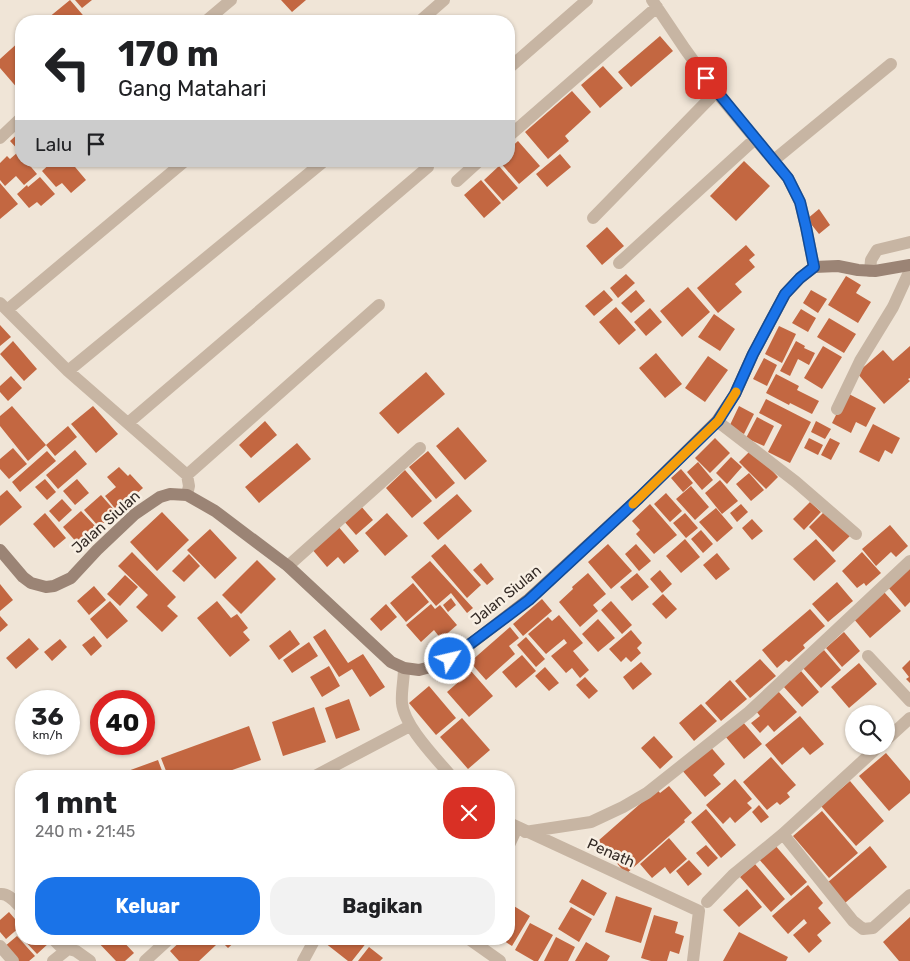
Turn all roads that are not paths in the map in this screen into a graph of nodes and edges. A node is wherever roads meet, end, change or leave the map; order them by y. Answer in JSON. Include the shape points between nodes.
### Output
{"nodes":[{"id":1,"x":231,"y":0,"type":"edge"},
{"id":2,"x":444,"y":0,"type":"edge"},
{"id":3,"x":587,"y":0,"type":"edge"},
{"id":4,"x":655,"y":4,"type":"edge"},
{"id":5,"x":213,"y":15,"type":"edge"},
{"id":6,"x":427,"y":15,"type":"edge"},
{"id":7,"x":515,"y":63,"type":"edge"},
{"id":8,"x":891,"y":64,"type":"dead end"},
{"id":9,"x":716,"y":92,"type":"junction"},
{"id":10,"x":15,"y":124,"type":"edge"},
{"id":11,"x":515,"y":131,"type":"edge"},
{"id":12,"x":0,"y":138,"type":"edge"},
{"id":13,"x":755,"y":139,"type":"junction"},
{"id":14,"x":774,"y":160,"type":"junction"},
{"id":15,"x":177,"y":167,"type":"edge"},
{"id":16,"x":317,"y":167,"type":"edge"},
{"id":17,"x":428,"y":167,"type":"dead end"},
{"id":18,"x":472,"y":167,"type":"edge"},
{"id":19,"x":456,"y":181,"type":"dead end"},
{"id":20,"x":593,"y":218,"type":"dead end"},
{"id":21,"x":910,"y":242,"type":"edge"},
{"id":22,"x":872,"y":261,"type":"junction"},
{"id":23,"x":619,"y":263,"type":"dead end"},
{"id":24,"x":910,"y":265,"type":"edge"},
{"id":25,"x":814,"y":267,"type":"junction"},
{"id":26,"x":910,"y":270,"type":"edge"},
{"id":27,"x":379,"y":304,"type":"dead end"},
{"id":28,"x":3,"y":306,"type":"edge"},
{"id":29,"x":68,"y":371,"type":"junction"},
{"id":30,"x":837,"y":409,"type":"dead end"},
{"id":31,"x":718,"y":421,"type":"junction"},
{"id":32,"x":128,"y":423,"type":"junction"},
{"id":33,"x":420,"y":448,"type":"dead end"},
{"id":34,"x":187,"y":475,"type":"junction"},
{"id":35,"x":187,"y":495,"type":"junction"},
{"id":36,"x":856,"y":534,"type":"dead end"},
{"id":37,"x":0,"y":550,"type":"edge"},
{"id":38,"x":910,"y":561,"type":"edge"},
{"id":39,"x":288,"y":566,"type":"junction"},
{"id":40,"x":868,"y":656,"type":"dead end"},
{"id":41,"x":404,"y":668,"type":"junction"},
{"id":42,"x":910,"y":701,"type":"edge"},
{"id":43,"x":910,"y":718,"type":"edge"},
{"id":44,"x":410,"y":726,"type":"junction"},
{"id":45,"x":895,"y":732,"type":"edge"},
{"id":46,"x":869,"y":755,"type":"edge"},
{"id":47,"x":326,"y":770,"type":"edge"},
{"id":48,"x":446,"y":770,"type":"edge"},
{"id":49,"x":517,"y":828,"type":"edge"},
{"id":50,"x":783,"y":834,"type":"junction"},
{"id":51,"x":0,"y":894,"type":"edge"},
{"id":52,"x":910,"y":895,"type":"edge"},
{"id":53,"x":15,"y":902,"type":"edge"},
{"id":54,"x":703,"y":906,"type":"junction"},
{"id":55,"x":59,"y":945,"type":"edge"},
{"id":56,"x":162,"y":945,"type":"edge"},
{"id":57,"x":313,"y":945,"type":"edge"},
{"id":58,"x":477,"y":945,"type":"edge"},
{"id":59,"x":0,"y":946,"type":"edge"},
{"id":60,"x":64,"y":950,"type":"junction"},
{"id":61,"x":308,"y":959,"type":"edge"},
{"id":62,"x":13,"y":961,"type":"edge"},
{"id":63,"x":52,"y":961,"type":"edge"},
{"id":64,"x":90,"y":961,"type":"edge"},
{"id":65,"x":145,"y":961,"type":"edge"},
{"id":66,"x":500,"y":961,"type":"edge"},
{"id":67,"x":693,"y":961,"type":"edge"}],
"edges":[{"from":1,"to":5,"type":"street"},
{"from":2,"to":6,"type":"street"},
{"from":3,"to":7,"type":"street"},
{"from":4,"to":9,"type":"street"},
{"from":4,"to":11,"type":"street"},
{"from":8,"to":14,"type":"street"},
{"from":9,"to":13,"type":"street"},
{"from":9,"to":20,"type":"street"},
{"from":10,"to":12,"type":"street"},
{"from":13,"to":14,"type":"street"},
{"from":13,"to":23,"type":"street"},
{"from":14,"to":25,"type":"street","via":[[800,202]]},
{"from":15,"to":28,"type":"street"},
{"from":16,"to":29,"type":"street"},
{"from":17,"to":32,"type":"street"},
{"from":18,"to":19,"type":"street"},
{"from":21,"to":22,"type":"street","via":[[877,250]]},
{"from":22,"to":24,"type":"street"},
{"from":22,"to":25,"type":"street"},
{"from":25,"to":31,"type":"street","name":"Jalan Siulan","via":[[785,294]]},
{"from":26,"to":30,"type":"street","via":[[893,308],[860,361]]},
{"from":27,"to":34,"type":"street"},
{"from":28,"to":29,"type":"street"},
{"from":29,"to":32,"type":"street"},
{"from":31,"to":36,"type":"street"},
{"from":31,"to":41,"type":"street","name":"Jalan Siulan","via":[[529,600],[450,659],[419,670]]},
{"from":32,"to":34,"type":"street"},
{"from":33,"to":39,"type":"street"},
{"from":34,"to":35,"type":"street"},
{"from":35,"to":37,"type":"street","name":"Jalan Siulan","via":[[170,494],[135,514],[71,578],[54,586],[31,583]]},
{"from":35,"to":39,"type":"street","via":[[215,511]]},
{"from":38,"to":49,"type":"street","via":[[749,712],[648,793],[591,822]]},
{"from":39,"to":41,"type":"street","via":[[391,662]]},
{"from":40,"to":42,"type":"street"},
{"from":41,"to":44,"type":"street","via":[[402,702]]},
{"from":43,"to":45,"type":"street"},
{"from":44,"to":47,"type":"street"},
{"from":44,"to":48,"type":"street"},
{"from":46,"to":50,"type":"street"},
{"from":49,"to":54,"type":"street","name":"Penath"},
{"from":50,"to":52,"type":"street","via":[[863,929],[872,928]]},
{"from":50,"to":54,"type":"street"},
{"from":51,"to":53,"type":"street"},
{"from":54,"to":67,"type":"street"},
{"from":55,"to":60,"type":"street"},
{"from":56,"to":65,"type":"street"},
{"from":57,"to":61,"type":"street"},
{"from":58,"to":66,"type":"street"},
{"from":59,"to":62,"type":"street"},
{"from":60,"to":63,"type":"street"},
{"from":60,"to":64,"type":"street","via":[[73,949]]}]}
